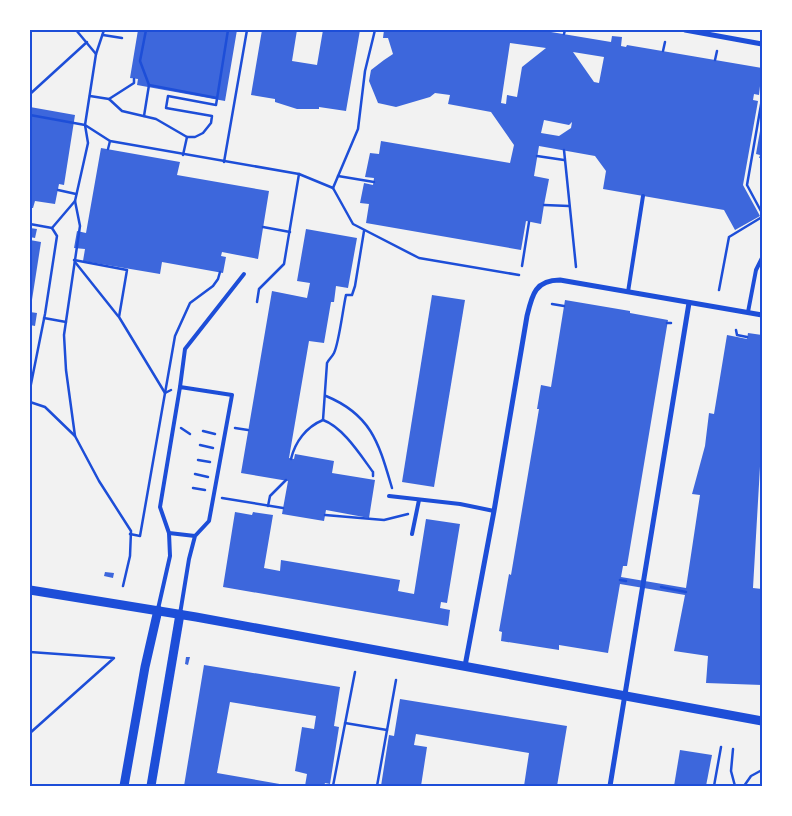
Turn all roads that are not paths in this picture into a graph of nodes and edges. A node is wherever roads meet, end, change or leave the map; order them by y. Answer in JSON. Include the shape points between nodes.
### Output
{"nodes":[{"id":1,"x":685,"y":30,"type":"edge"},
{"id":2,"x":762,"y":44,"type":"edge"},
{"id":3,"x":643,"y":196,"type":"dead end"},
{"id":4,"x":762,"y":258,"type":"edge"},
{"id":5,"x":244,"y":274,"type":"dead end"},
{"id":6,"x":628,"y":292,"type":"junction"},
{"id":7,"x":689,"y":303,"type":"junction"},
{"id":8,"x":748,"y":312,"type":"junction"},
{"id":9,"x":762,"y":314,"type":"edge"},
{"id":10,"x":180,"y":386,"type":"junction"},
{"id":11,"x":392,"y":496,"type":"road end"},
{"id":12,"x":419,"y":500,"type":"junction"},
{"id":13,"x":494,"y":510,"type":"junction"},
{"id":14,"x":169,"y":533,"type":"junction"},
{"id":15,"x":412,"y":534,"type":"dead end"},
{"id":16,"x":195,"y":536,"type":"junction"},
{"id":17,"x":30,"y":590,"type":"edge"},
{"id":18,"x":158,"y":610,"type":"junction"},
{"id":19,"x":180,"y":614,"type":"junction"},
{"id":20,"x":465,"y":666,"type":"junction"},
{"id":21,"x":626,"y":697,"type":"junction"},
{"id":22,"x":762,"y":721,"type":"edge"},
{"id":23,"x":124,"y":786,"type":"edge"},
{"id":24,"x":151,"y":786,"type":"edge"},
{"id":25,"x":610,"y":786,"type":"edge"}],
"edges":[{"from":1,"to":2,"type":"street"},
{"from":3,"to":6,"type":"lane"},
{"from":4,"to":8,"type":"lane","via":[[756,270]]},
{"from":5,"to":10,"type":"lane","via":[[185,349]]},
{"from":6,"to":7,"type":"street"},
{"from":6,"to":13,"type":"street","via":[[560,280],[544,282],[534,292]]},
{"from":7,"to":8,"type":"street"},
{"from":7,"to":21,"type":"street"},
{"from":8,"to":9,"type":"street"},
{"from":10,"to":14,"type":"lane","via":[[160,507]]},
{"from":10,"to":16,"type":"lane","via":[[232,395],[208,520]]},
{"from":11,"to":12,"type":"lane"},
{"from":12,"to":13,"type":"lane"},
{"from":12,"to":15,"type":"lane"},
{"from":13,"to":20,"type":"street"},
{"from":14,"to":16,"type":"lane"},
{"from":14,"to":18,"type":"lane","via":[[170,556]]},
{"from":16,"to":19,"type":"lane"},
{"from":17,"to":18,"type":"street"},
{"from":18,"to":19,"type":"street"},
{"from":18,"to":23,"type":"street"},
{"from":19,"to":20,"type":"street"},
{"from":19,"to":24,"type":"street"},
{"from":20,"to":21,"type":"street"},
{"from":21,"to":22,"type":"street"},
{"from":21,"to":25,"type":"street"}]}
